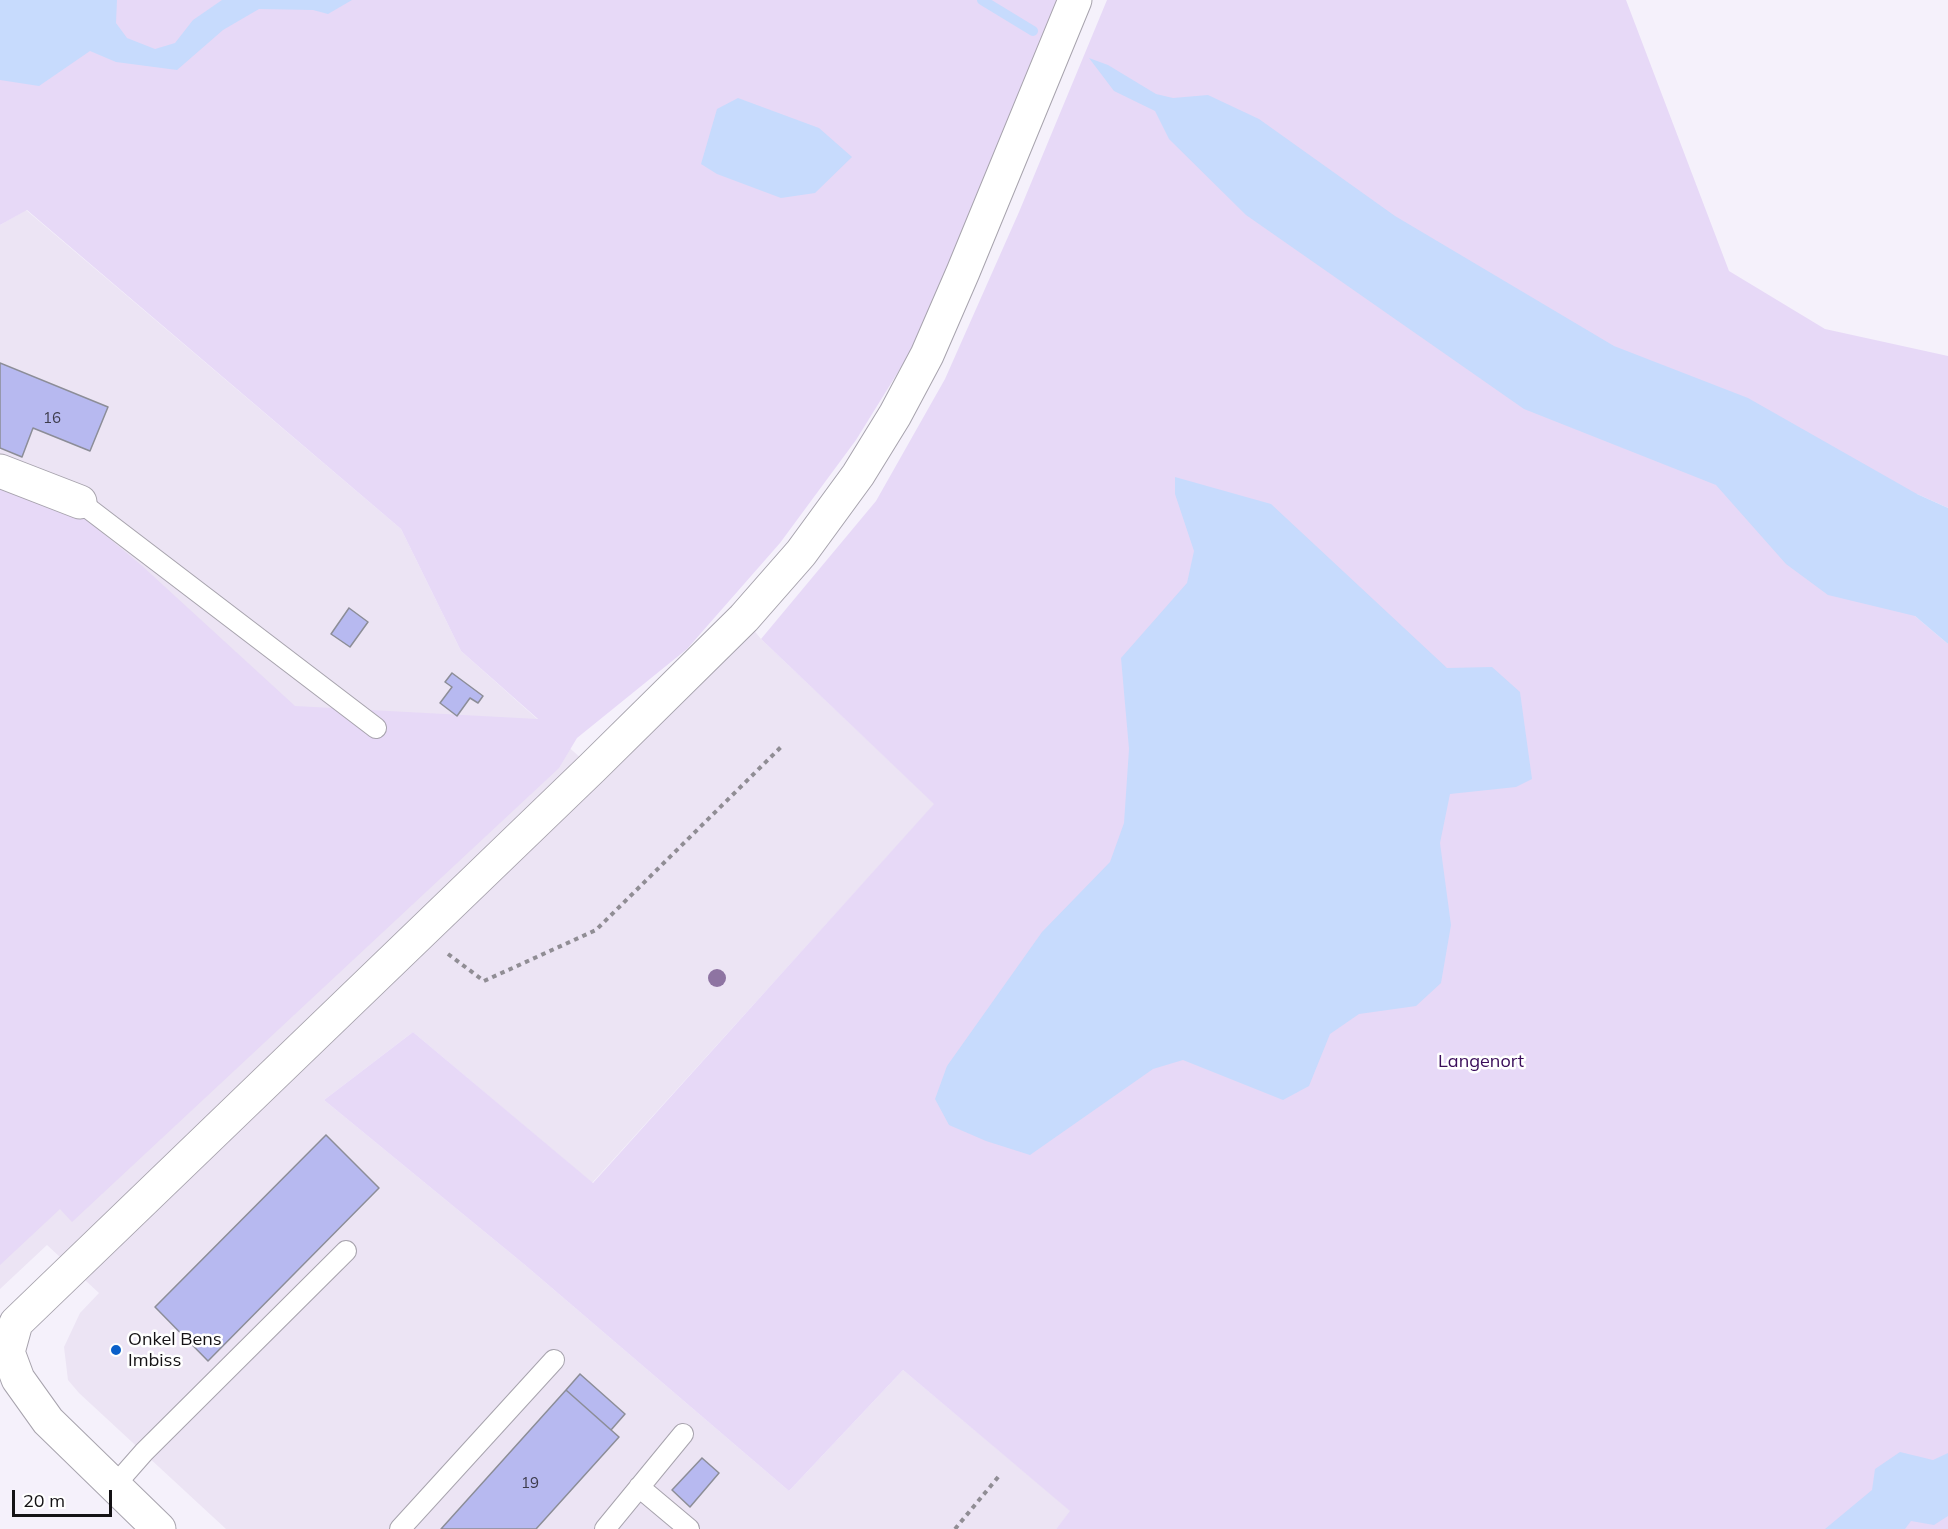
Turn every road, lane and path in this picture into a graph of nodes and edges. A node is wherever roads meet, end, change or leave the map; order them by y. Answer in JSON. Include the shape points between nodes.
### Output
{"nodes":[{"id":1,"x":1075,"y":0,"type":"edge"},
{"id":2,"x":0,"y":471,"type":"edge"},
{"id":3,"x":80,"y":502,"type":"joint"},
{"id":4,"x":376,"y":728,"type":"dead end"},
{"id":5,"x":783,"y":745,"type":"dead end"},
{"id":6,"x":421,"y":934,"type":"junction"},
{"id":7,"x":346,"y":1251,"type":"dead end"},
{"id":8,"x":3,"y":1352,"type":"edge"},
{"id":9,"x":554,"y":1360,"type":"dead end"},
{"id":10,"x":683,"y":1434,"type":"dead end"},
{"id":11,"x":999,"y":1476,"type":"dead end"},
{"id":12,"x":115,"y":1485,"type":"junction"},
{"id":13,"x":639,"y":1487,"type":"junction"},
{"id":14,"x":159,"y":1529,"type":"edge"},
{"id":15,"x":400,"y":1529,"type":"edge"},
{"id":16,"x":605,"y":1529,"type":"edge"},
{"id":17,"x":689,"y":1529,"type":"edge"},
{"id":18,"x":955,"y":1529,"type":"edge"}],
"edges":[{"from":1,"to":6,"type":"street","via":[[927,354],[858,475],[801,553],[744,618]]},
{"from":2,"to":3,"type":"street"},
{"from":3,"to":4,"type":"lane"},
{"from":5,"to":6,"type":"path","via":[[596,930],[484,981]]},
{"from":6,"to":8,"type":"street","via":[[16,1323]]},
{"from":7,"to":12,"type":"lane"},
{"from":8,"to":12,"type":"street","via":[[48,1421]]},
{"from":9,"to":15,"type":"lane"},
{"from":10,"to":13,"type":"lane"},
{"from":11,"to":18,"type":"path"},
{"from":12,"to":14,"type":"street"},
{"from":13,"to":16,"type":"lane"},
{"from":13,"to":17,"type":"lane"}]}
